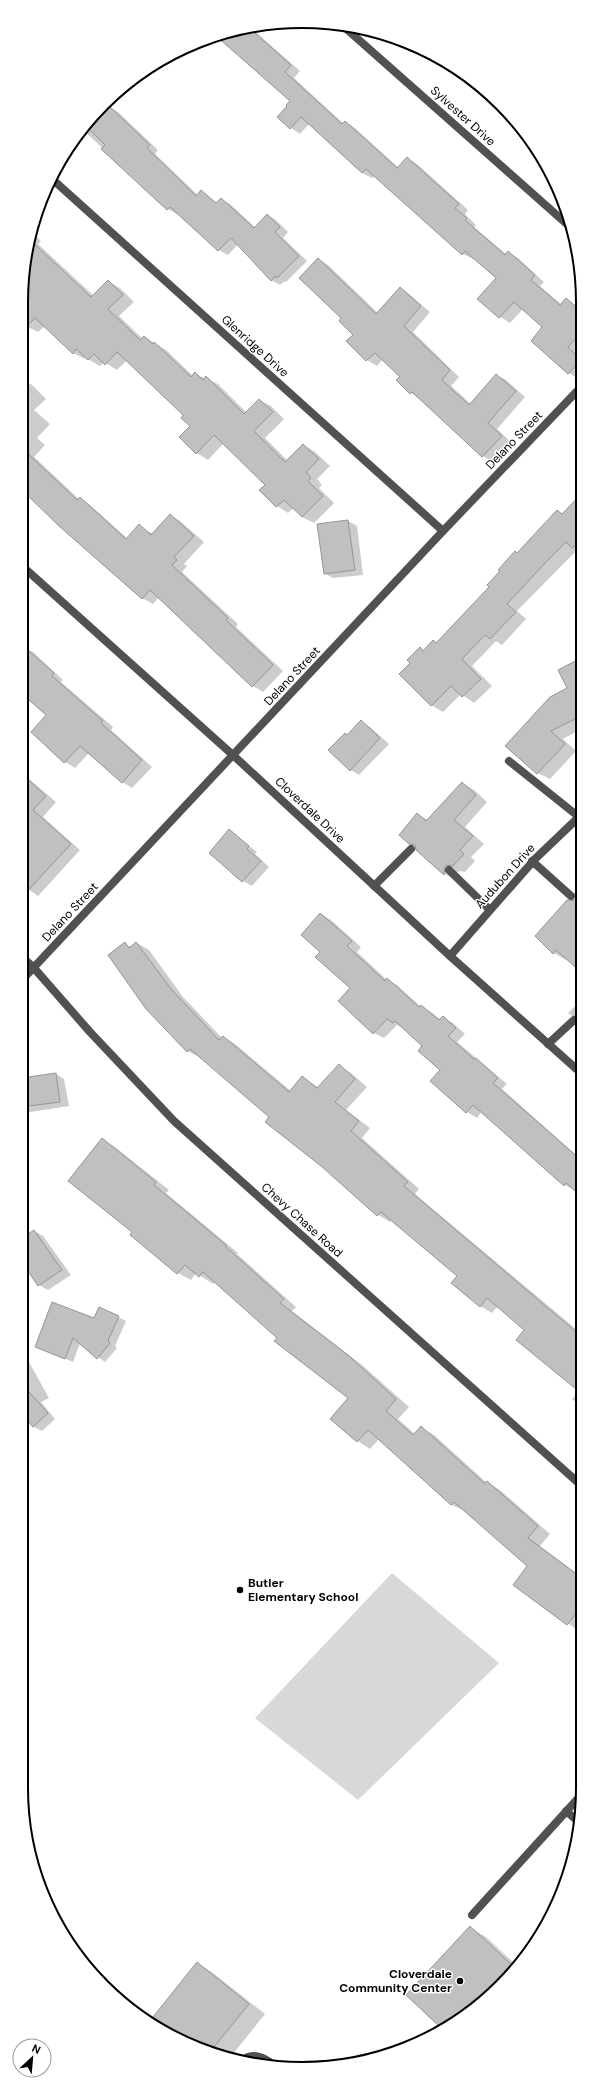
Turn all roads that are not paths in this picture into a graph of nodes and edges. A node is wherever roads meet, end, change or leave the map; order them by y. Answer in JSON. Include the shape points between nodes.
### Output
{"nodes":[{"id":1,"x":350,"y":32,"type":"edge"},
{"id":2,"x":56,"y":182,"type":"edge"},
{"id":3,"x":563,"y":221,"type":"edge"},
{"id":4,"x":576,"y":392,"type":"edge"},
{"id":5,"x":443,"y":531,"type":"junction"},
{"id":6,"x":28,"y":571,"type":"edge"},
{"id":7,"x":234,"y":756,"type":"junction"},
{"id":8,"x":510,"y":761,"type":"dead end"},
{"id":9,"x":576,"y":813,"type":"edge"},
{"id":10,"x":576,"y":820,"type":"edge"},
{"id":11,"x":411,"y":849,"type":"dead end"},
{"id":12,"x":532,"y":861,"type":"junction"},
{"id":13,"x":449,"y":870,"type":"dead end"},
{"id":14,"x":374,"y":886,"type":"junction"},
{"id":15,"x":571,"y":896,"type":"dead end"},
{"id":16,"x":490,"y":910,"type":"junction"},
{"id":17,"x":450,"y":956,"type":"junction"},
{"id":18,"x":28,"y":962,"type":"edge"},
{"id":19,"x":34,"y":968,"type":"junction"},
{"id":20,"x":28,"y":974,"type":"edge"},
{"id":21,"x":574,"y":1020,"type":"dead end"},
{"id":22,"x":548,"y":1044,"type":"junction"},
{"id":23,"x":576,"y":1069,"type":"edge"},
{"id":24,"x":576,"y":1482,"type":"edge"},
{"id":25,"x":575,"y":1801,"type":"edge"},
{"id":26,"x":566,"y":1811,"type":"junction"},
{"id":27,"x":574,"y":1818,"type":"edge"},
{"id":28,"x":472,"y":1915,"type":"dead end"},
{"id":29,"x":248,"y":2057,"type":"edge"},
{"id":30,"x":266,"y":2060,"type":"edge"}],
"edges":[{"from":1,"to":3,"type":"street","name":"Sylvester Drive"},
{"from":2,"to":5,"type":"street","name":"Glenridge Drive"},
{"from":4,"to":5,"type":"street","name":"Delano Street"},
{"from":5,"to":7,"type":"street","name":"Delano Street"},
{"from":6,"to":7,"type":"street","name":"Cloverdale Drive"},
{"from":7,"to":14,"type":"street","name":"Cloverdale Drive"},
{"from":7,"to":19,"type":"street","name":"Delano Street"},
{"from":8,"to":9,"type":"street"},
{"from":10,"to":12,"type":"street","name":"Audubon Drive"},
{"from":11,"to":14,"type":"street"},
{"from":12,"to":15,"type":"street"},
{"from":12,"to":16,"type":"street","name":"Audubon Drive"},
{"from":13,"to":16,"type":"street"},
{"from":14,"to":17,"type":"street","name":"Cloverdale Drive"},
{"from":16,"to":17,"type":"street","name":"Audubon Drive"},
{"from":17,"to":22,"type":"street","name":"Cloverdale Drive"},
{"from":18,"to":19,"type":"street","name":"Chevy Chase Road"},
{"from":19,"to":20,"type":"street","name":"Delano Street"},
{"from":19,"to":24,"type":"street","name":"Chevy Chase Road","via":[[174,1121]]},
{"from":21,"to":22,"type":"street"},
{"from":22,"to":23,"type":"street","name":"Cloverdale Drive"},
{"from":25,"to":26,"type":"street"},
{"from":26,"to":27,"type":"street"},
{"from":26,"to":28,"type":"street"},
{"from":29,"to":30,"type":"street","via":[[258,2056]]}]}
